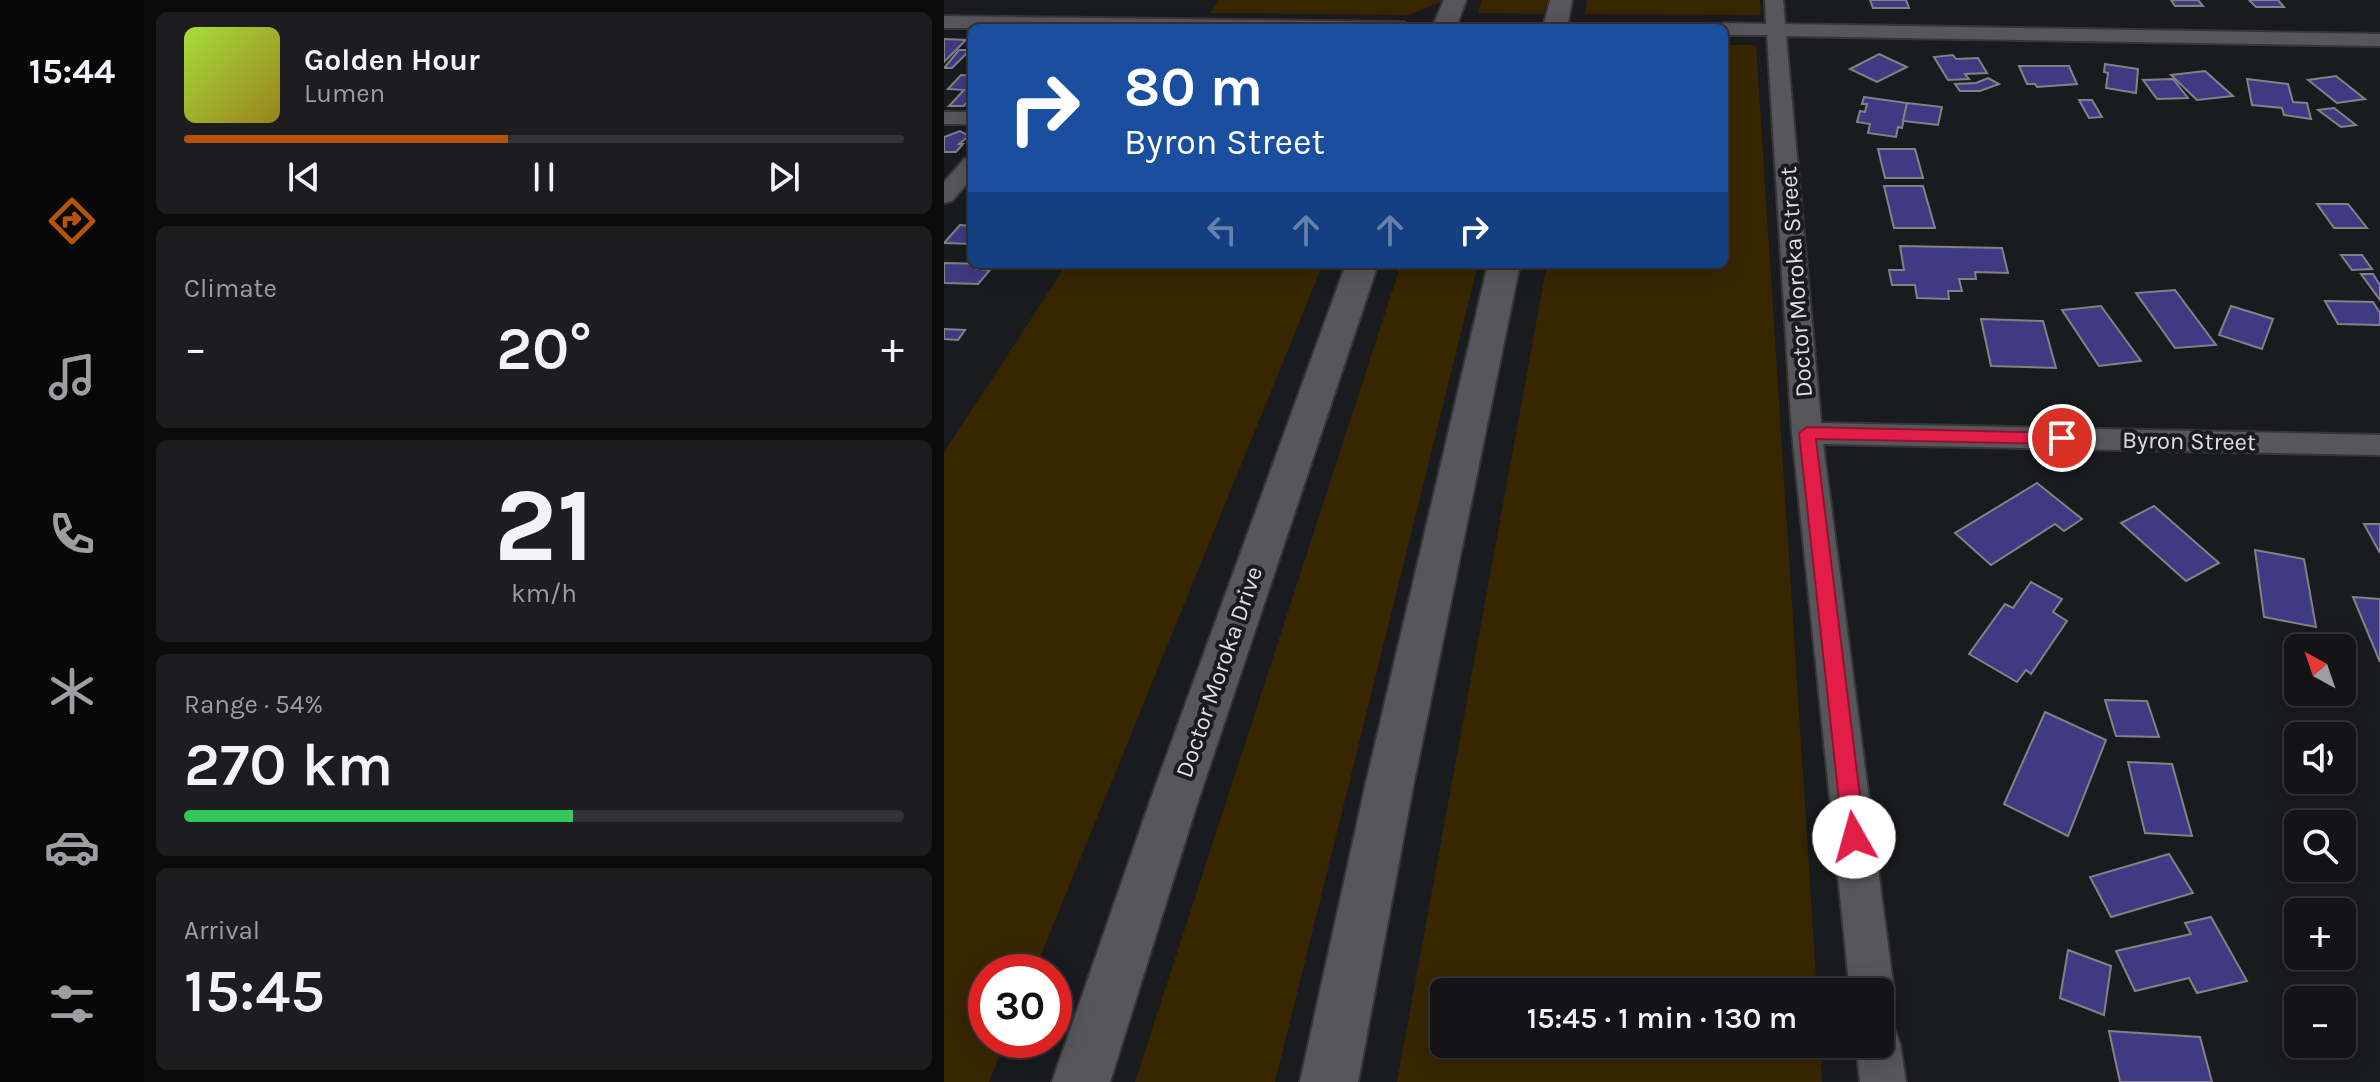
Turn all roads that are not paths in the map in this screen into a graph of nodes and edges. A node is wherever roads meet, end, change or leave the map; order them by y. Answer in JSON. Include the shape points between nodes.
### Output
{"nodes":[{"id":1,"x":1455,"y":0,"type":"edge"},
{"id":2,"x":1561,"y":0,"type":"edge"},
{"id":3,"x":1776,"y":14,"type":"edge"},
{"id":4,"x":944,"y":22,"type":"edge"},
{"id":5,"x":1097,"y":24,"type":"edge"},
{"id":6,"x":1446,"y":24,"type":"edge"},
{"id":7,"x":1556,"y":24,"type":"edge"},
{"id":8,"x":1728,"y":28,"type":"edge"},
{"id":9,"x":2380,"y":40,"type":"edge"},
{"id":10,"x":944,"y":118,"type":"edge"},
{"id":11,"x":968,"y":118,"type":"edge"},
{"id":12,"x":968,"y":169,"type":"edge"},
{"id":13,"x":944,"y":196,"type":"edge"},
{"id":14,"x":1361,"y":268,"type":"edge"},
{"id":15,"x":1503,"y":268,"type":"edge"},
{"id":16,"x":1807,"y":433,"type":"junction"},
{"id":17,"x":2380,"y":445,"type":"edge"},
{"id":18,"x":1870,"y":978,"type":"edge"},
{"id":19,"x":1880,"y":1058,"type":"edge"},
{"id":20,"x":1081,"y":1082,"type":"edge"},
{"id":21,"x":1329,"y":1082,"type":"edge"},
{"id":22,"x":1883,"y":1082,"type":"edge"}],
"edges":[{"from":1,"to":6,"type":"street"},
{"from":2,"to":7,"type":"street"},
{"from":3,"to":8,"type":"street"},
{"from":3,"to":9,"type":"street"},
{"from":3,"to":16,"type":"street","name":"Doctor Moroka Street"},
{"from":4,"to":5,"type":"street"},
{"from":10,"to":11,"type":"street"},
{"from":12,"to":13,"type":"street"},
{"from":14,"to":20,"type":"street","name":"Doctor Moroka Drive"},
{"from":15,"to":21,"type":"street"},
{"from":16,"to":17,"type":"street","name":"Byron Street"},
{"from":16,"to":18,"type":"street","name":"Doctor Moroka Street"},
{"from":19,"to":22,"type":"street"}]}
